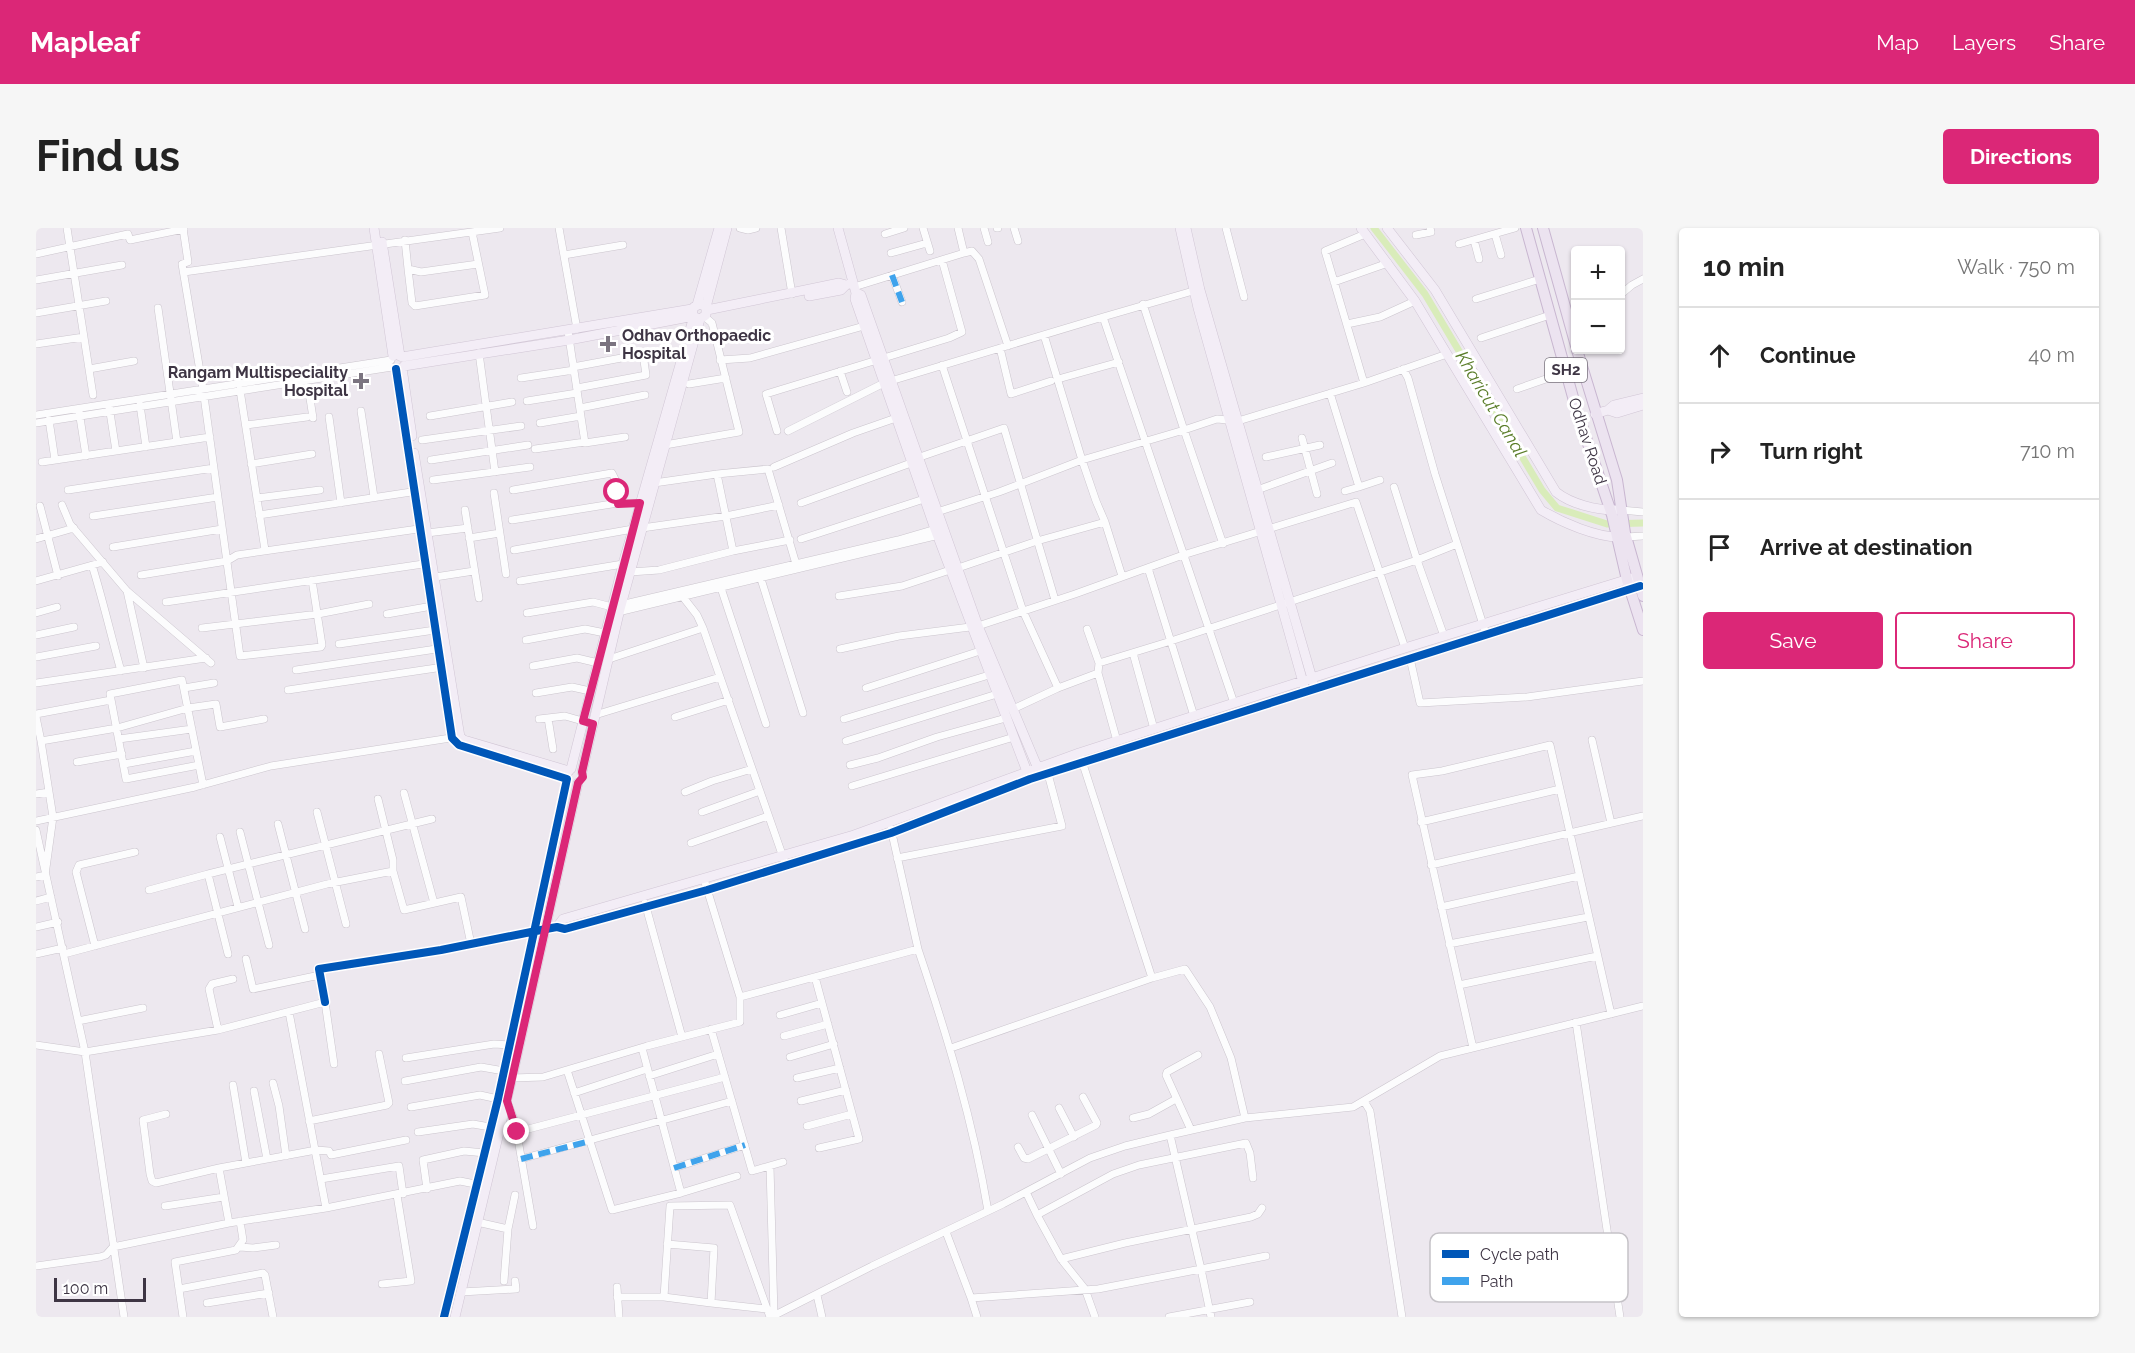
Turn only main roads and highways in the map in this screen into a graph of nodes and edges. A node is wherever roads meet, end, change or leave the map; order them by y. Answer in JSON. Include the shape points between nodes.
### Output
{"nodes":[{"id":1,"x":1526,"y":228,"type":"edge"},
{"id":2,"x":1543,"y":228,"type":"edge"},
{"id":3,"x":1571,"y":316,"type":"edge"},
{"id":4,"x":1578,"y":354,"type":"edge"},
{"id":5,"x":1616,"y":513,"type":"junction"},
{"id":6,"x":1635,"y":586,"type":"edge"},
{"id":7,"x":1643,"y":630,"type":"edge"}],
"edges":[{"from":1,"to":5,"type":"main road","name":"Odhav Road","number":"SH2","via":[[1566,372]]},
{"from":2,"to":3,"type":"main road","name":"Odhav Road","number":"SH2"},
{"from":4,"to":5,"type":"main road","name":"Odhav Road","number":"SH2","via":[[1617,480]]},
{"from":5,"to":6,"type":"main road","number":"SH2"},
{"from":6,"to":7,"type":"main road","number":"SH2"}]}
